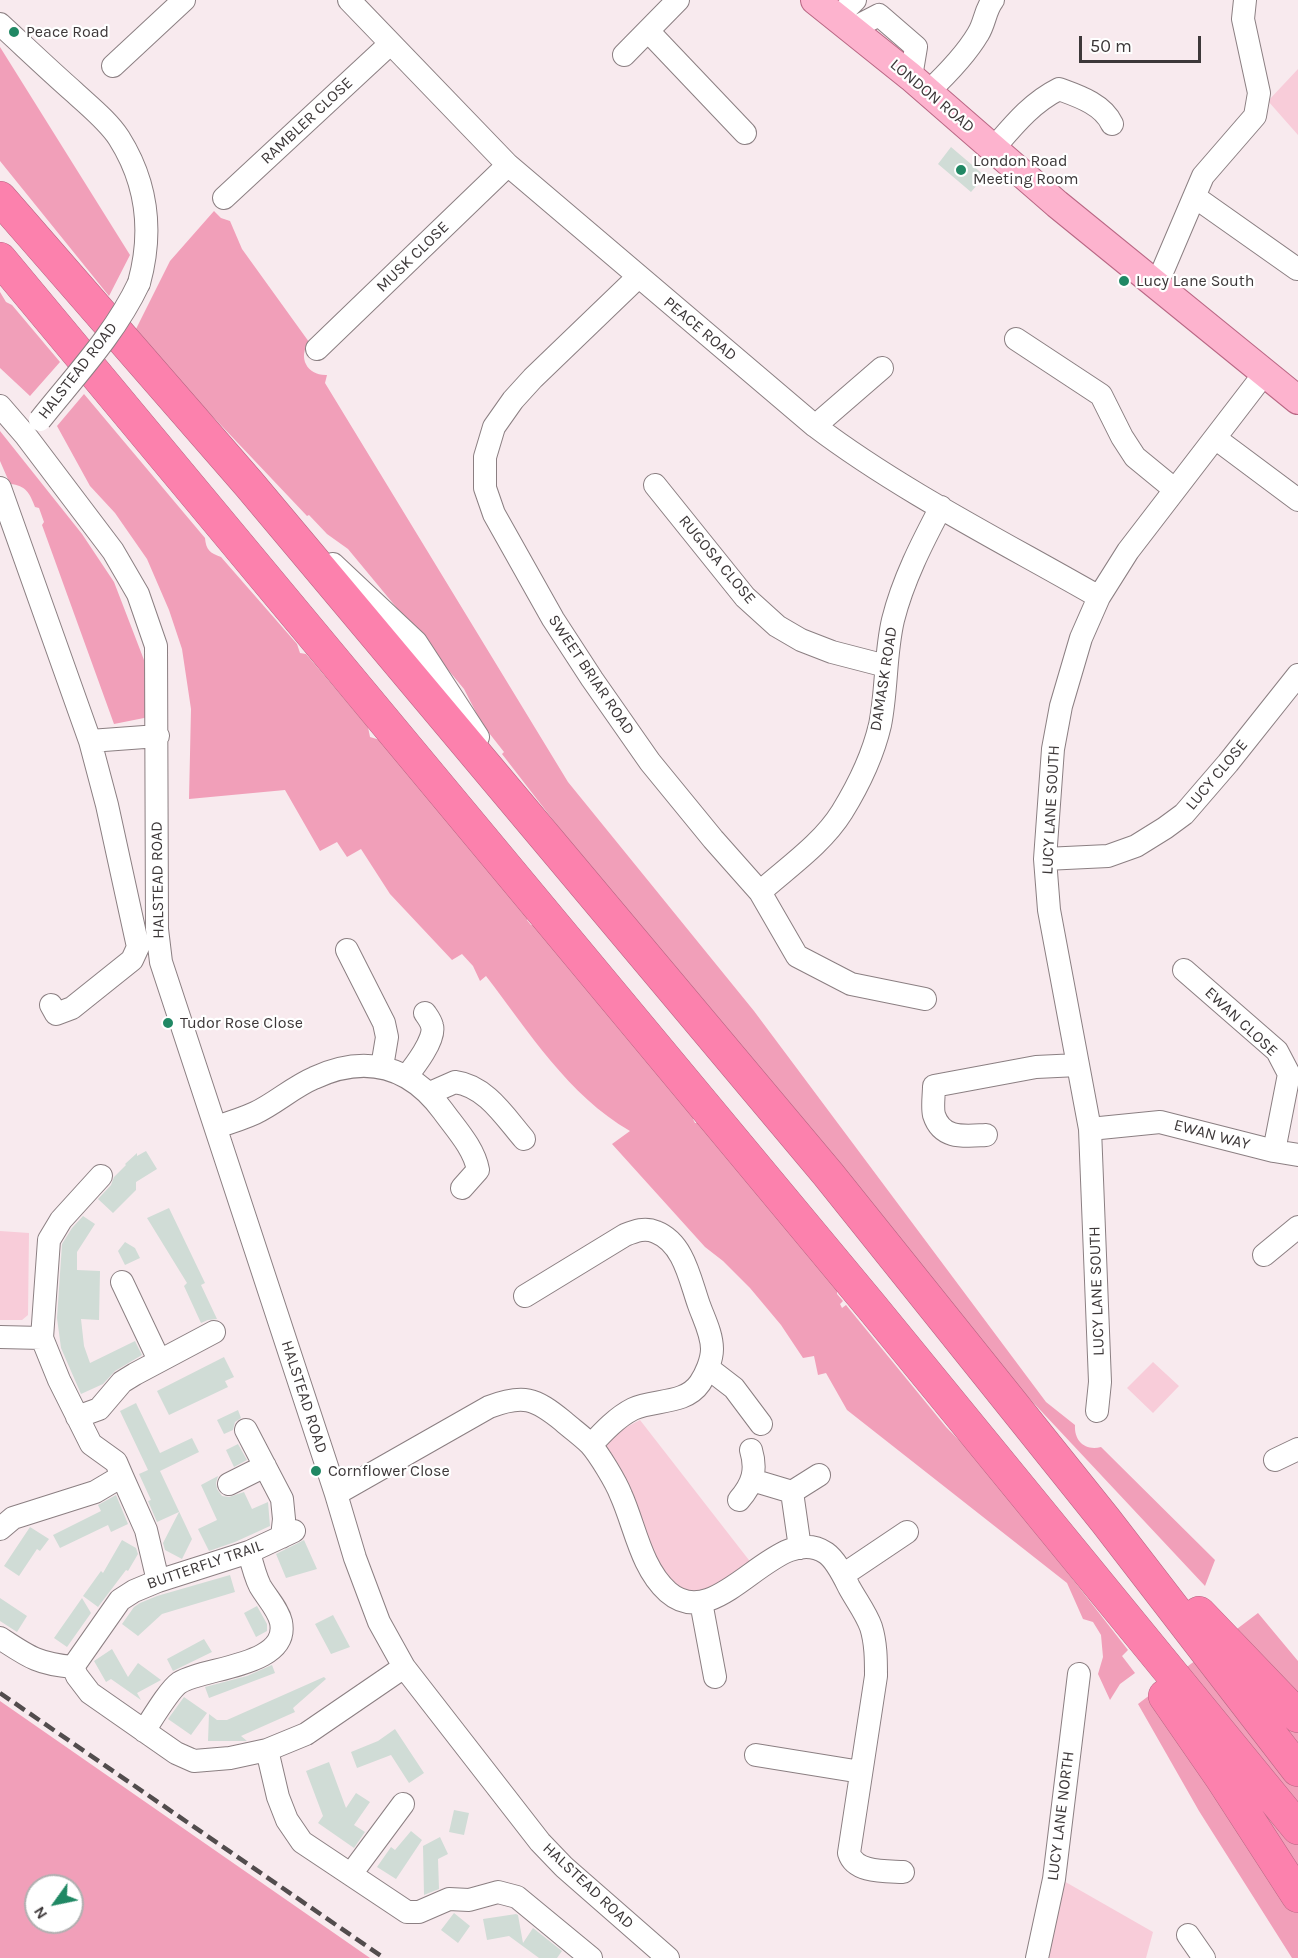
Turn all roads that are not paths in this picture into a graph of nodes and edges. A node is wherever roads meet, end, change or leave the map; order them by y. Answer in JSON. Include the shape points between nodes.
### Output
{"nodes":[{"id":1,"x":184,"y":0,"type":"edge"},
{"id":2,"x":349,"y":0,"type":"edge"},
{"id":3,"x":678,"y":0,"type":"edge"},
{"id":4,"x":815,"y":0,"type":"edge"},
{"id":5,"x":993,"y":0,"type":"edge"},
{"id":6,"x":1245,"y":0,"type":"edge"},
{"id":7,"x":848,"y":16,"type":"edge"},
{"id":8,"x":0,"y":24,"type":"edge"},
{"id":9,"x":648,"y":31,"type":"junction"},
{"id":10,"x":390,"y":44,"type":"junction"},
{"id":11,"x":624,"y":55,"type":"dead end"},
{"id":12,"x":113,"y":66,"type":"dead end"},
{"id":13,"x":919,"y":85,"type":"junction"},
{"id":14,"x":1112,"y":124,"type":"dead end"},
{"id":15,"x":745,"y":133,"type":"dead end"},
{"id":16,"x":993,"y":149,"type":"junction"},
{"id":17,"x":508,"y":165,"type":"junction"},
{"id":18,"x":0,"y":198,"type":"edge"},
{"id":19,"x":224,"y":198,"type":"dead end"},
{"id":20,"x":1195,"y":198,"type":"junction"},
{"id":21,"x":0,"y":259,"type":"edge"},
{"id":22,"x":1297,"y":269,"type":"edge"},
{"id":23,"x":638,"y":277,"type":"junction"},
{"id":24,"x":1157,"y":284,"type":"junction"},
{"id":25,"x":1016,"y":339,"type":"dead end"},
{"id":26,"x":317,"y":349,"type":"dead end"},
{"id":27,"x":882,"y":368,"type":"dead end"},
{"id":28,"x":1264,"y":374,"type":"junction"},
{"id":29,"x":1298,"y":400,"type":"edge"},
{"id":30,"x":0,"y":406,"type":"edge"},
{"id":31,"x":815,"y":426,"type":"junction"},
{"id":32,"x":33,"y":428,"type":"junction"},
{"id":33,"x":1215,"y":438,"type":"junction"},
{"id":34,"x":655,"y":485,"type":"dead end"},
{"id":35,"x":0,"y":488,"type":"edge"},
{"id":36,"x":1174,"y":489,"type":"junction"},
{"id":37,"x":1298,"y":500,"type":"edge"},
{"id":38,"x":941,"y":507,"type":"junction"},
{"id":39,"x":1099,"y":597,"type":"junction"},
{"id":40,"x":886,"y":666,"type":"junction"},
{"id":41,"x":1298,"y":675,"type":"edge"},
{"id":42,"x":158,"y":736,"type":"junction"},
{"id":43,"x":90,"y":741,"type":"junction"},
{"id":44,"x":1045,"y":859,"type":"junction"},
{"id":45,"x":760,"y":892,"type":"junction"},
{"id":46,"x":347,"y":950,"type":"dead end"},
{"id":47,"x":1184,"y":970,"type":"dead end"},
{"id":48,"x":925,"y":999,"type":"dead end"},
{"id":49,"x":51,"y":1005,"type":"dead end"},
{"id":50,"x":425,"y":1013,"type":"dead end"},
{"id":51,"x":1078,"y":1065,"type":"junction"},
{"id":52,"x":382,"y":1067,"type":"junction"},
{"id":53,"x":406,"y":1077,"type":"junction"},
{"id":54,"x":430,"y":1093,"type":"junction"},
{"id":55,"x":216,"y":1127,"type":"junction"},
{"id":56,"x":1090,"y":1129,"type":"junction"},
{"id":57,"x":986,"y":1135,"type":"dead end"},
{"id":58,"x":524,"y":1139,"type":"dead end"},
{"id":59,"x":1274,"y":1151,"type":"junction"},
{"id":60,"x":1298,"y":1155,"type":"edge"},
{"id":61,"x":101,"y":1176,"type":"dead end"},
{"id":62,"x":462,"y":1188,"type":"dead end"},
{"id":63,"x":1298,"y":1227,"type":"edge"},
{"id":64,"x":1264,"y":1255,"type":"dead end"},
{"id":65,"x":122,"y":1282,"type":"dead end"},
{"id":66,"x":525,"y":1296,"type":"dead end"},
{"id":67,"x":214,"y":1332,"type":"dead end"},
{"id":68,"x":0,"y":1337,"type":"edge"},
{"id":69,"x":42,"y":1338,"type":"junction"},
{"id":70,"x":159,"y":1360,"type":"junction"},
{"id":71,"x":708,"y":1368,"type":"junction"},
{"id":72,"x":1097,"y":1411,"type":"dead end"},
{"id":73,"x":77,"y":1417,"type":"junction"},
{"id":74,"x":761,"y":1424,"type":"dead end"},
{"id":75,"x":246,"y":1430,"type":"dead end"},
{"id":76,"x":591,"y":1445,"type":"junction"},
{"id":77,"x":1298,"y":1449,"type":"edge"},
{"id":78,"x":751,"y":1450,"type":"dead end"},
{"id":79,"x":1275,"y":1460,"type":"dead end"},
{"id":80,"x":265,"y":1466,"type":"junction"},
{"id":81,"x":819,"y":1475,"type":"dead end"},
{"id":82,"x":122,"y":1476,"type":"junction"},
{"id":83,"x":752,"y":1480,"type":"junction"},
{"id":84,"x":229,"y":1484,"type":"dead end"},
{"id":85,"x":792,"y":1492,"type":"junction"},
{"id":86,"x":336,"y":1494,"type":"junction"},
{"id":87,"x":739,"y":1500,"type":"dead end"},
{"id":88,"x":1045,"y":1518,"type":"junction"},
{"id":89,"x":1106,"y":1521,"type":"junction"},
{"id":90,"x":0,"y":1529,"type":"edge"},
{"id":91,"x":907,"y":1532,"type":"dead end"},
{"id":92,"x":800,"y":1548,"type":"junction"},
{"id":93,"x":249,"y":1552,"type":"junction"},
{"id":94,"x":843,"y":1575,"type":"junction"},
{"id":95,"x":158,"y":1581,"type":"junction"},
{"id":96,"x":701,"y":1602,"type":"junction"},
{"id":97,"x":0,"y":1638,"type":"edge"},
{"id":98,"x":73,"y":1667,"type":"junction"},
{"id":99,"x":404,"y":1667,"type":"junction"},
{"id":100,"x":1079,"y":1674,"type":"dead end"},
{"id":101,"x":715,"y":1677,"type":"dead end"},
{"id":102,"x":1298,"y":1716,"type":"edge"},
{"id":103,"x":144,"y":1731,"type":"junction"},
{"id":104,"x":267,"y":1750,"type":"junction"},
{"id":105,"x":756,"y":1755,"type":"dead end"},
{"id":106,"x":1298,"y":1770,"type":"edge"},
{"id":107,"x":861,"y":1772,"type":"junction"},
{"id":108,"x":403,"y":1804,"type":"dead end"},
{"id":109,"x":1298,"y":1828,"type":"edge"},
{"id":110,"x":903,"y":1872,"type":"dead end"},
{"id":111,"x":351,"y":1874,"type":"junction"},
{"id":112,"x":1298,"y":1896,"type":"edge"},
{"id":113,"x":1188,"y":1935,"type":"dead end"},
{"id":114,"x":591,"y":1958,"type":"edge"},
{"id":115,"x":668,"y":1958,"type":"edge"},
{"id":116,"x":1037,"y":1958,"type":"edge"},
{"id":117,"x":1204,"y":1958,"type":"edge"}],
"edges":[{"from":1,"to":12,"type":"street"},
{"from":2,"to":10,"type":"street","name":"PEACE ROAD"},
{"from":3,"to":9,"type":"street"},
{"from":4,"to":7,"type":"main road","name":"LONDON ROAD"},
{"from":5,"to":13,"type":"street","via":[[977,36],[947,74]]},
{"from":6,"to":20,"type":"street","via":[[1243,19],[1257,82],[1255,116],[1203,176]]},
{"from":7,"to":13,"type":"main road","name":"LONDON ROAD"},
{"from":8,"to":32,"type":"street","name":"HALSTEAD ROAD","bridge":true,"via":[[118,137],[146,205],[147,242],[139,282],[129,304]]},
{"from":9,"to":11,"type":"street"},
{"from":9,"to":15,"type":"street"},
{"from":10,"to":17,"type":"street","name":"PEACE ROAD"},
{"from":10,"to":19,"type":"street","name":"RAMBLER CLOSE"},
{"from":13,"to":16,"type":"main road","name":"LONDON ROAD"},
{"from":14,"to":16,"type":"street","via":[[1108,115],[1082,97],[1059,89],[1040,99]]},
{"from":16,"to":24,"type":"main road","name":"LONDON ROAD"},
{"from":17,"to":23,"type":"street","name":"PEACE ROAD"},
{"from":17,"to":26,"type":"street","name":"MUSK CLOSE"},
{"from":18,"to":89,"type":"highway","via":[[249,484],[828,1174]]},
{"from":20,"to":22,"type":"street"},
{"from":20,"to":24,"type":"street"},
{"from":21,"to":88,"type":"highway"},
{"from":23,"to":31,"type":"street","name":"PEACE ROAD"},
{"from":23,"to":45,"type":"street","name":"SWEET BRIAR ROAD","via":[[513,400],[494,427],[485,457],[485,488],[519,560],[598,689],[650,762]]},
{"from":24,"to":28,"type":"main road","name":"LONDON ROAD"},
{"from":25,"to":36,"type":"street","via":[[1101,395],[1135,457]]},
{"from":27,"to":31,"type":"street"},
{"from":28,"to":29,"type":"main road","name":"LONDON ROAD"},
{"from":28,"to":33,"type":"street","name":"LUCY LANE SOUTH"},
{"from":30,"to":32,"type":"street"},
{"from":31,"to":38,"type":"street","name":"PEACE ROAD"},
{"from":32,"to":42,"type":"street","name":"HALSTEAD ROAD","via":[[138,594],[156,646]]},
{"from":33,"to":36,"type":"street","name":"LUCY LANE SOUTH"},
{"from":33,"to":37,"type":"street"},
{"from":34,"to":40,"type":"street","name":"RUGOSA CLOSE","via":[[745,597],[777,626],[832,652]]},
{"from":35,"to":43,"type":"street","name":"HALSTEAD ROAD"},
{"from":36,"to":39,"type":"street","name":"LUCY LANE SOUTH"},
{"from":38,"to":39,"type":"street","name":"PEACE ROAD"},
{"from":38,"to":40,"type":"street","name":"DAMASK ROAD","via":[[905,582]]},
{"from":39,"to":44,"type":"street","name":"LUCY LANE SOUTH","via":[[1061,706],[1052,760]]},
{"from":40,"to":45,"type":"street","name":"DAMASK ROAD","via":[[880,724],[865,768],[841,813],[825,835]]},
{"from":41,"to":44,"type":"street","name":"LUCY CLOSE","via":[[1184,814],[1165,828],[1136,846],[1108,856]]},
{"from":42,"to":43,"type":"street"},
{"from":42,"to":55,"type":"street","name":"HALSTEAD ROAD","via":[[157,929],[161,962]]},
{"from":43,"to":49,"type":"street","name":"HALSTEAD ROAD","via":[[138,947],[132,960],[72,1008],[56,1014]]},
{"from":44,"to":51,"type":"street","name":"LUCY LANE SOUTH","via":[[1049,910]]},
{"from":45,"to":48,"type":"street","name":"SWEET BRIAR ROAD","via":[[797,956],[850,984]]},
{"from":46,"to":52,"type":"street","via":[[384,1023],[387,1037]]},
{"from":47,"to":59,"type":"street","name":"EWAN CLOSE","via":[[1277,1051],[1289,1074]]},
{"from":50,"to":53,"type":"street","via":[[432,1035]]},
{"from":51,"to":56,"type":"street","name":"LUCY LANE SOUTH"},
{"from":51,"to":57,"type":"street","via":[[1036,1067],[925,1085],[943,1130],[955,1137]]},
{"from":52,"to":53,"type":"street"},
{"from":52,"to":55,"type":"street","via":[[343,1067],[313,1078],[255,1113]]},
{"from":53,"to":54,"type":"street"},
{"from":54,"to":58,"type":"street","via":[[455,1082],[474,1087]]},
{"from":54,"to":62,"type":"street","via":[[476,1163],[478,1170]]},
{"from":55,"to":86,"type":"street","name":"HALSTEAD ROAD"},
{"from":56,"to":59,"type":"street","name":"EWAN WAY","via":[[1160,1122]]},
{"from":56,"to":72,"type":"street","name":"LUCY LANE SOUTH","via":[[1100,1382]]},
{"from":59,"to":60,"type":"street","name":"EWAN WAY"},
{"from":61,"to":69,"type":"street","via":[[61,1220],[49,1240]]},
{"from":63,"to":64,"type":"street"},
{"from":65,"to":70,"type":"street"},
{"from":66,"to":71,"type":"street","via":[[625,1235],[640,1229],[656,1232],[672,1244],[687,1267],[712,1349]]},
{"from":67,"to":70,"type":"street"},
{"from":68,"to":69,"type":"street"},
{"from":69,"to":73,"type":"street"},
{"from":70,"to":73,"type":"street","via":[[123,1382],[99,1409]]},
{"from":71,"to":74,"type":"street","via":[[734,1388]]},
{"from":71,"to":76,"type":"street","via":[[696,1389],[680,1398],[633,1409]]},
{"from":73,"to":82,"type":"street","via":[[91,1444],[116,1462]]},
{"from":75,"to":80,"type":"street"},
{"from":76,"to":86,"type":"street","via":[[545,1407],[524,1398],[508,1399]]},
{"from":76,"to":96,"type":"street","via":[[620,1493],[658,1582],[670,1594]]},
{"from":77,"to":79,"type":"street"},
{"from":78,"to":83,"type":"street"},
{"from":80,"to":84,"type":"street"},
{"from":80,"to":93,"type":"street","name":"BUTTERFLY TRAIL","via":[[282,1499],[288,1534]]},
{"from":81,"to":85,"type":"street"},
{"from":82,"to":90,"type":"street","via":[[95,1492],[13,1518]]},
{"from":82,"to":95,"type":"street","via":[[146,1530]]},
{"from":83,"to":85,"type":"street"},
{"from":83,"to":87,"type":"street"},
{"from":85,"to":92,"type":"street"},
{"from":86,"to":99,"type":"street","name":"HALSTEAD ROAD","via":[[379,1622]]},
{"from":88,"to":109,"type":"highway"},
{"from":88,"to":112,"type":"highway"},
{"from":89,"to":102,"type":"highway"},
{"from":89,"to":106,"type":"highway"},
{"from":91,"to":94,"type":"street"},
{"from":92,"to":94,"type":"street","via":[[827,1554]]},
{"from":92,"to":96,"type":"street","via":[[782,1554],[718,1596]]},
{"from":93,"to":95,"type":"street","name":"BUTTERFLY TRAIL"},
{"from":93,"to":103,"type":"street","via":[[256,1577],[281,1622],[276,1643],[263,1655],[177,1684]]},
{"from":94,"to":107,"type":"street","via":[[870,1626],[875,1650],[876,1676]]},
{"from":95,"to":98,"type":"street","name":"BUTTERFLY TRAIL","via":[[120,1600]]},
{"from":96,"to":101,"type":"street"},
{"from":97,"to":98,"type":"street","via":[[36,1661]]},
{"from":98,"to":103,"type":"street","via":[[90,1693]]},
{"from":99,"to":104,"type":"street","via":[[306,1734]]},
{"from":99,"to":115,"type":"street","name":"HALSTEAD ROAD","via":[[540,1842]]},
{"from":100,"to":116,"type":"street","name":"LUCY LANE NORTH","via":[[1054,1879]]},
{"from":103,"to":104,"type":"street","via":[[194,1761]]},
{"from":104,"to":111,"type":"street","via":[[286,1820],[302,1842]]},
{"from":105,"to":107,"type":"street"},
{"from":107,"to":110,"type":"street","via":[[849,1853],[854,1863],[863,1868]]},
{"from":108,"to":111,"type":"street"},
{"from":111,"to":114,"type":"street","via":[[407,1912],[419,1912],[449,1899],[469,1900],[498,1892],[517,1897]]},
{"from":113,"to":117,"type":"street"}]}
